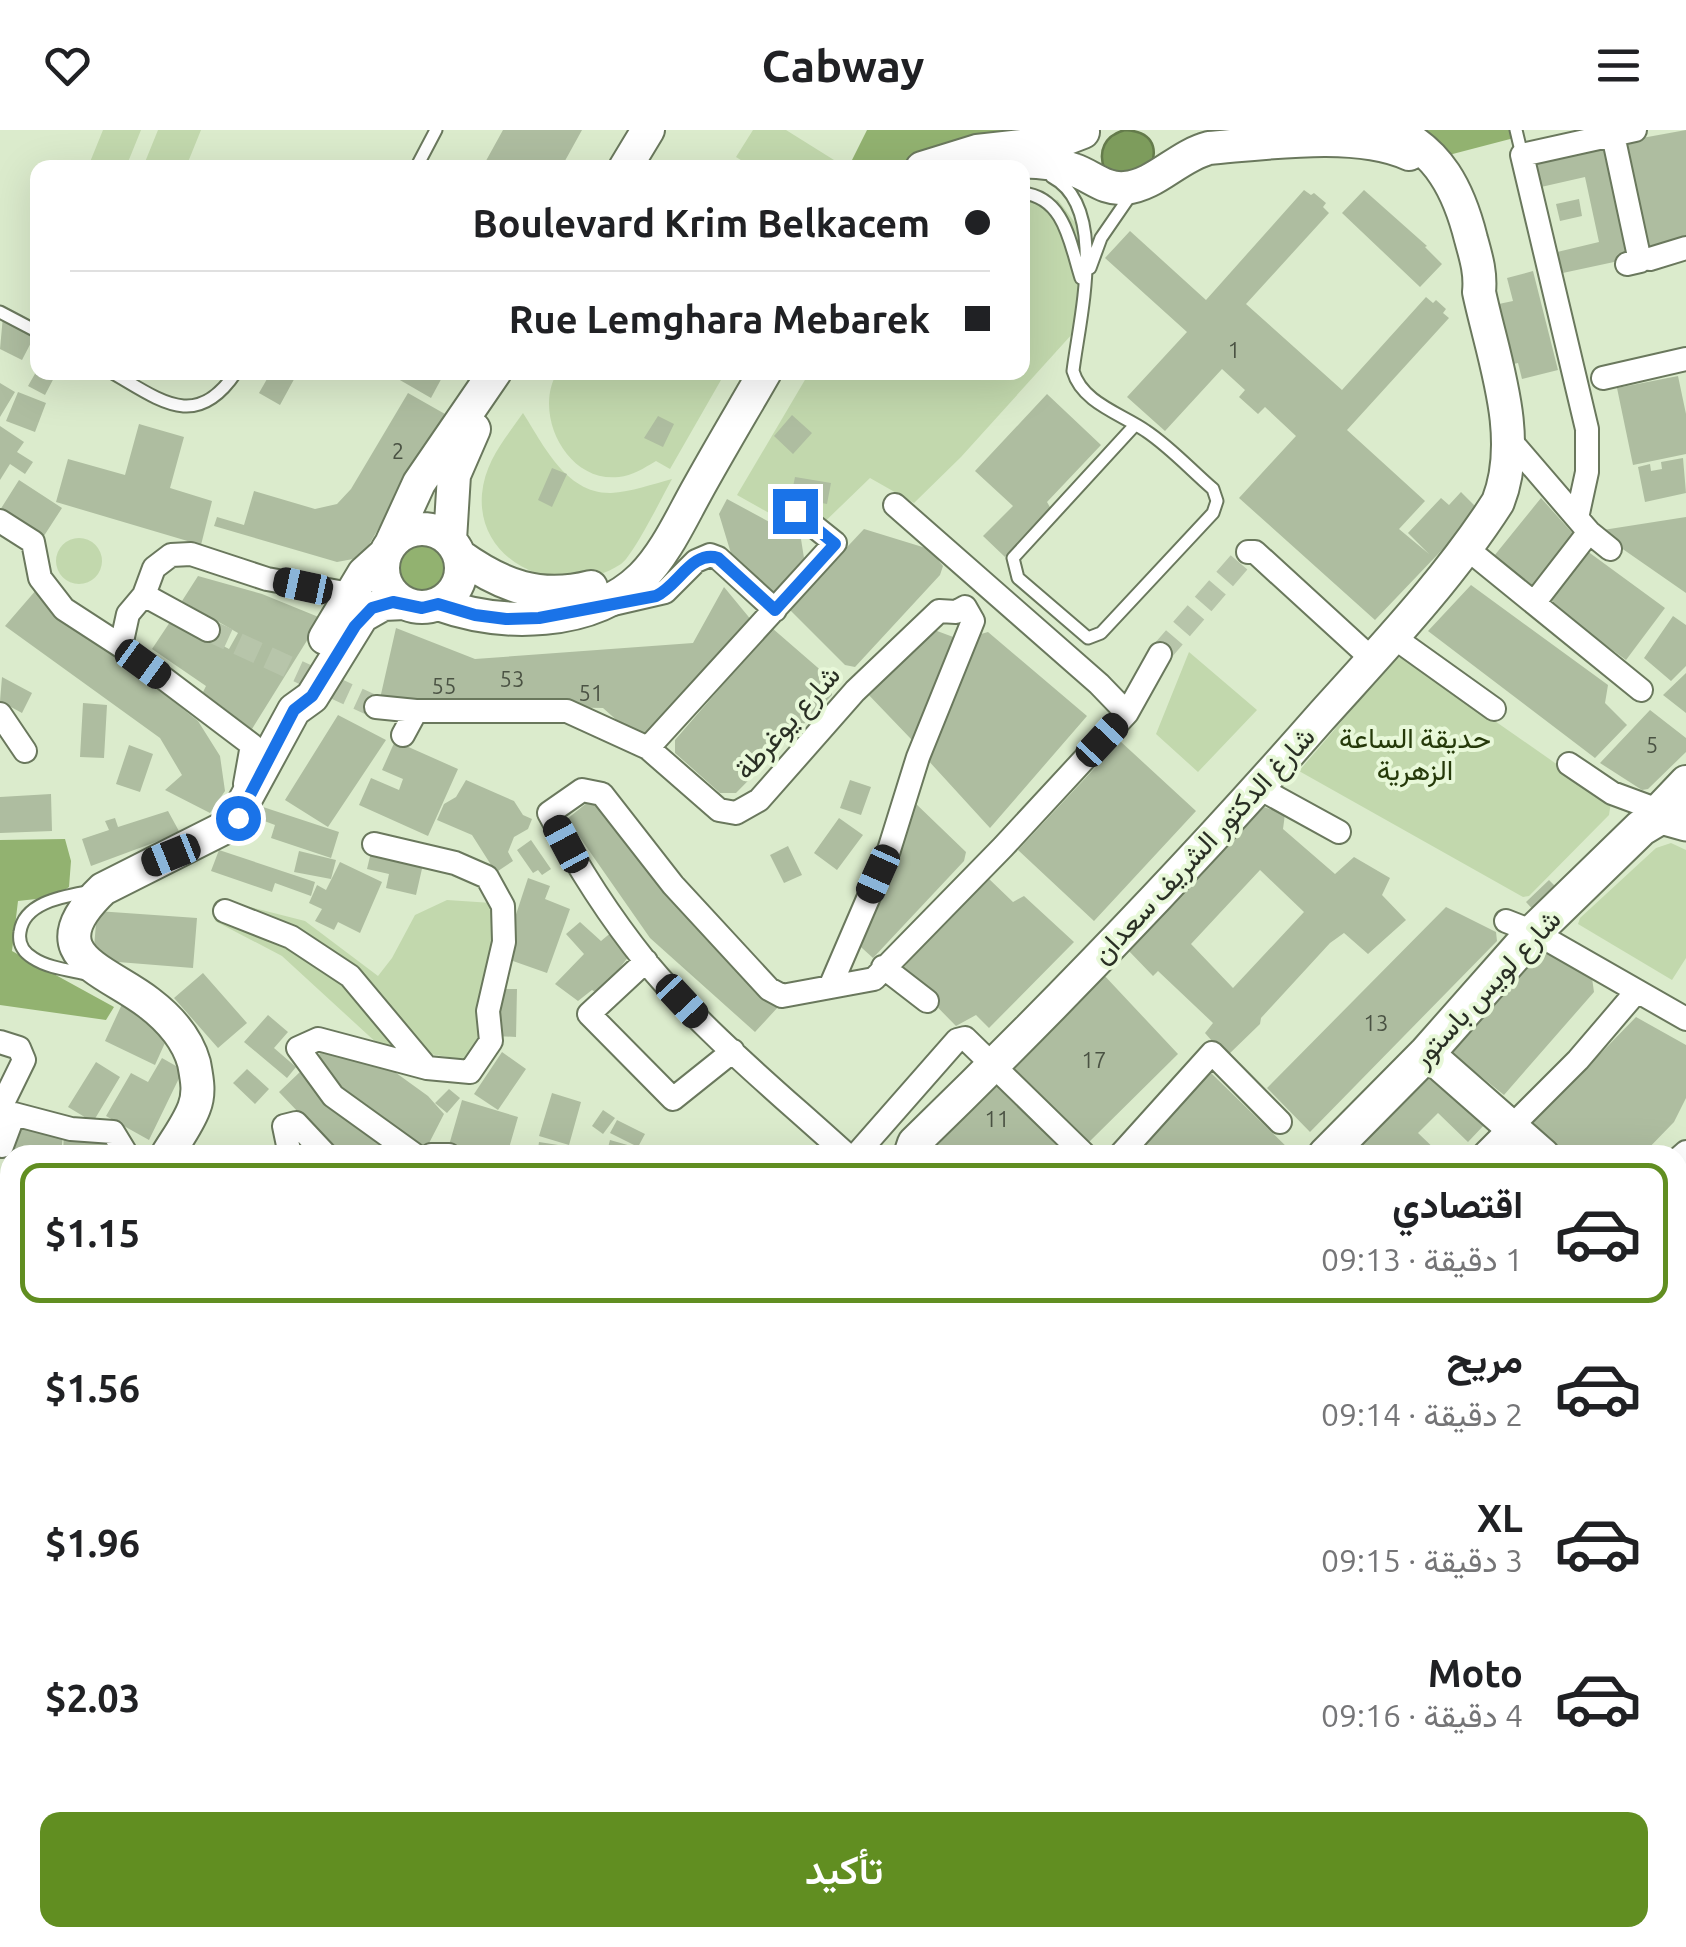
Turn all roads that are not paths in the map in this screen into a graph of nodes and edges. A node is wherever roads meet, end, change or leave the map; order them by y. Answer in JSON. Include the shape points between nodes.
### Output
{"nodes":[{"id":1,"x":436,"y":130,"type":"edge"},
{"id":2,"x":648,"y":130,"type":"edge"},
{"id":3,"x":1391,"y":130,"type":"edge"},
{"id":4,"x":1516,"y":130,"type":"edge"},
{"id":5,"x":1624,"y":132,"type":"edge"},
{"id":6,"x":1077,"y":133,"type":"edge"},
{"id":7,"x":1522,"y":154,"type":"junction"},
{"id":8,"x":420,"y":160,"type":"edge"},
{"id":9,"x":630,"y":160,"type":"edge"},
{"id":10,"x":948,"y":160,"type":"edge"},
{"id":11,"x":1030,"y":163,"type":"edge"},
{"id":12,"x":1030,"y":175,"type":"edge"},
{"id":13,"x":1088,"y":176,"type":"junction"},
{"id":14,"x":1138,"y":186,"type":"junction"},
{"id":15,"x":1030,"y":195,"type":"edge"},
{"id":16,"x":1686,"y":248,"type":"edge"},
{"id":17,"x":1084,"y":286,"type":"junction"},
{"id":18,"x":1479,"y":292,"type":"junction"},
{"id":19,"x":0,"y":312,"type":"edge"},
{"id":20,"x":30,"y":328,"type":"edge"},
{"id":21,"x":1686,"y":359,"type":"edge"},
{"id":22,"x":1603,"y":378,"type":"dead end"},
{"id":23,"x":125,"y":380,"type":"edge"},
{"id":24,"x":231,"y":380,"type":"edge"},
{"id":25,"x":489,"y":380,"type":"edge"},
{"id":26,"x":499,"y":380,"type":"edge"},
{"id":27,"x":760,"y":380,"type":"edge"},
{"id":28,"x":760,"y":380,"type":"edge"},
{"id":29,"x":1136,"y":425,"type":"junction"},
{"id":30,"x":1509,"y":439,"type":"junction"},
{"id":31,"x":895,"y":506,"type":"dead end"},
{"id":32,"x":795,"y":511,"type":"dead end"},
{"id":33,"x":0,"y":521,"type":"edge"},
{"id":34,"x":1583,"y":525,"type":"junction"},
{"id":35,"x":1465,"y":547,"type":"junction"},
{"id":36,"x":455,"y":548,"type":"junction"},
{"id":37,"x":388,"y":549,"type":"junction"},
{"id":38,"x":1610,"y":549,"type":"dead end"},
{"id":39,"x":1248,"y":552,"type":"dead end"},
{"id":40,"x":350,"y":594,"type":"junction"},
{"id":41,"x":144,"y":596,"type":"junction"},
{"id":42,"x":405,"y":603,"type":"junction"},
{"id":43,"x":1534,"y":603,"type":"junction"},
{"id":44,"x":438,"y":604,"type":"junction"},
{"id":45,"x":590,"y":608,"type":"junction"},
{"id":46,"x":775,"y":610,"type":"junction"},
{"id":47,"x":1403,"y":624,"type":"junction"},
{"id":48,"x":208,"y":630,"type":"tunnel mouth"},
{"id":49,"x":121,"y":646,"type":"junction"},
{"id":50,"x":1160,"y":654,"type":"tunnel mouth"},
{"id":51,"x":1372,"y":660,"type":"junction"},
{"id":52,"x":1640,"y":690,"type":"dead end"},
{"id":53,"x":376,"y":707,"type":"tunnel mouth"},
{"id":54,"x":1494,"y":708,"type":"dead end"},
{"id":55,"x":294,"y":710,"type":"junction"},
{"id":56,"x":416,"y":711,"type":"junction"},
{"id":57,"x":1127,"y":713,"type":"junction"},
{"id":58,"x":0,"y":714,"type":"edge"},
{"id":59,"x":404,"y":736,"type":"dead end"},
{"id":60,"x":648,"y":748,"type":"junction"},
{"id":61,"x":0,"y":749,"type":"edge"},
{"id":62,"x":1569,"y":764,"type":"dead end"},
{"id":63,"x":1686,"y":782,"type":"edge"},
{"id":64,"x":1258,"y":788,"type":"junction"},
{"id":65,"x":238,"y":818,"type":"junction"},
{"id":66,"x":1664,"y":818,"type":"edge"},
{"id":67,"x":1340,"y":832,"type":"dead end"},
{"id":68,"x":374,"y":844,"type":"dead end"},
{"id":69,"x":103,"y":889,"type":"junction"},
{"id":70,"x":226,"y":911,"type":"dead end"},
{"id":71,"x":1520,"y":926,"type":"junction"},
{"id":72,"x":646,"y":961,"type":"junction"},
{"id":73,"x":878,"y":973,"type":"junction"},
{"id":74,"x":106,"y":978,"type":"junction"},
{"id":75,"x":830,"y":987,"type":"junction"},
{"id":76,"x":1637,"y":991,"type":"junction"},
{"id":77,"x":926,"y":1001,"type":"dead end"},
{"id":78,"x":1686,"y":1019,"type":"edge"},
{"id":79,"x":0,"y":1042,"type":"edge"},
{"id":80,"x":732,"y":1050,"type":"junction"},
{"id":81,"x":1427,"y":1053,"type":"junction"},
{"id":82,"x":994,"y":1066,"type":"junction"},
{"id":83,"x":427,"y":1068,"type":"junction"},
{"id":84,"x":0,"y":1109,"type":"edge"},
{"id":85,"x":1280,"y":1122,"type":"dead end"},
{"id":86,"x":1512,"y":1127,"type":"junction"},
{"id":87,"x":1,"y":1141,"type":"edge"},
{"id":88,"x":120,"y":1145,"type":"edge"},
{"id":89,"x":173,"y":1145,"type":"edge"},
{"id":90,"x":288,"y":1145,"type":"edge"},
{"id":91,"x":316,"y":1145,"type":"edge"},
{"id":92,"x":401,"y":1145,"type":"edge"},
{"id":93,"x":836,"y":1145,"type":"edge"},
{"id":94,"x":865,"y":1145,"type":"edge"},
{"id":95,"x":914,"y":1145,"type":"edge"},
{"id":96,"x":1075,"y":1145,"type":"edge"},
{"id":97,"x":1129,"y":1145,"type":"edge"},
{"id":98,"x":1336,"y":1145,"type":"edge"},
{"id":99,"x":1493,"y":1145,"type":"edge"},
{"id":100,"x":1531,"y":1145,"type":"edge"}],
"edges":[{"from":1,"to":8,"type":"lane"},
{"from":2,"to":9,"type":"main road"},
{"from":3,"to":18,"type":"main road","via":[[1424,150],[1454,186],[1480,274]]},
{"from":4,"to":7,"type":"lane"},
{"from":5,"to":7,"type":"street"},
{"from":5,"to":16,"type":"street","via":[[1639,261]]},
{"from":6,"to":10,"type":"main road"},
{"from":6,"to":13,"type":"main road"},
{"from":7,"to":34,"type":"street","via":[[1587,429]]},
{"from":11,"to":13,"type":"main road"},
{"from":12,"to":17,"type":"lane","via":[[1051,177],[1073,195],[1086,235]]},
{"from":13,"to":14,"type":"main road","via":[[1106,186]]},
{"from":14,"to":17,"type":"lane","via":[[1101,238]]},
{"from":14,"to":18,"type":"main road","via":[[1208,148],[1354,136],[1390,144],[1418,163],[1438,189],[1468,278]]},
{"from":15,"to":17,"type":"lane","via":[[1046,200],[1062,220]]},
{"from":17,"to":29,"type":"lane","via":[[1076,380]]},
{"from":18,"to":30,"type":"main road","name":"شارغ الدكتور الشريف سعدان"},
{"from":19,"to":20,"type":"lane"},
{"from":21,"to":22,"type":"street"},
{"from":23,"to":24,"type":"lane","via":[[165,402],[194,408],[220,396]]},
{"from":25,"to":37,"type":"main road","via":[[419,482]]},
{"from":26,"to":36,"type":"main road","via":[[458,463],[452,489]]},
{"from":27,"to":36,"type":"main road","via":[[641,550],[614,577],[576,591],[530,591],[503,583]]},
{"from":28,"to":45,"type":"main road","via":[[655,561],[628,588]]},
{"from":29,"to":29,"type":"lane","via":[[1213,489],[1216,507],[1101,634],[1088,638],[1018,578],[1013,558]]},
{"from":30,"to":34,"type":"street"},
{"from":30,"to":35,"type":"main road","name":"شارغ الدكتور الشريف سعدان","via":[[1506,483]]},
{"from":31,"to":57,"type":"street"},
{"from":32,"to":46,"type":"street","via":[[835,544]]},
{"from":33,"to":49,"type":"street","via":[[33,542],[40,578],[64,609]]},
{"from":34,"to":38,"type":"street"},
{"from":34,"to":43,"type":"street"},
{"from":35,"to":43,"type":"street"},
{"from":35,"to":47,"type":"main road","name":"شارغ الدكتور الشريف سعدان"},
{"from":36,"to":37,"type":"main road","via":[[441,533],[420,528]]},
{"from":36,"to":44,"type":"main road","via":[[462,568],[456,590]]},
{"from":37,"to":40,"type":"main road"},
{"from":37,"to":42,"type":"main road","via":[[386,582]]},
{"from":39,"to":51,"type":"street"},
{"from":40,"to":41,"type":"street","via":[[267,579],[191,554],[171,555],[154,568]]},
{"from":40,"to":55,"type":"main road","via":[[296,688]]},
{"from":41,"to":48,"type":"street"},
{"from":41,"to":49,"type":"street","via":[[128,614]]},
{"from":42,"to":44,"type":"main road"},
{"from":42,"to":55,"type":"main road","via":[[383,604],[362,616],[312,696]]},
{"from":43,"to":52,"type":"street"},
{"from":44,"to":45,"type":"main road","via":[[506,619]]},
{"from":45,"to":46,"type":"street","via":[[656,596],[710,556]]},
{"from":46,"to":60,"type":"street"},
{"from":47,"to":51,"type":"main road","name":"شارغ الدكتور الشريف سعدان"},
{"from":47,"to":54,"type":"street","via":[[1399,641]]},
{"from":49,"to":65,"type":"street","via":[[252,745]]},
{"from":50,"to":57,"type":"street"},
{"from":51,"to":64,"type":"main road","name":"شارغ الدكتور الشريف سعدان"},
{"from":53,"to":56,"type":"street","name":"شارع يوغرطة"},
{"from":55,"to":65,"type":"main road"},
{"from":56,"to":59,"type":"street"},
{"from":56,"to":60,"type":"street","name":"شارع يوغرطة","via":[[567,711]]},
{"from":57,"to":73,"type":"street"},
{"from":58,"to":61,"type":"street","via":[[25,751]]},
{"from":60,"to":75,"type":"street","name":"شارع يوغرطة","via":[[719,810],[736,814],[759,800],[912,633],[939,611],[964,607],[973,621],[889,850]]},
{"from":62,"to":66,"type":"street"},
{"from":63,"to":66,"type":"main road"},
{"from":64,"to":67,"type":"street"},
{"from":64,"to":82,"type":"main road","name":"شارغ الدكتور الشريف سعدان"},
{"from":65,"to":69,"type":"main road","via":[[226,830]]},
{"from":66,"to":71,"type":"main road","name":"شارع لويس باستور"},
{"from":68,"to":83,"type":"street","via":[[486,876],[504,906],[504,942],[488,1011],[492,1041],[470,1072]]},
{"from":69,"to":74,"type":"main road","via":[[77,926],[75,948]]},
{"from":69,"to":74,"type":"lane","via":[[33,909],[19,941],[36,960]]},
{"from":70,"to":83,"type":"street","via":[[291,937],[350,976]]},
{"from":71,"to":76,"type":"street"},
{"from":71,"to":81,"type":"main road","name":"شارع لويس باستور"},
{"from":72,"to":75,"type":"street","via":[[549,812],[582,790],[602,794],[673,886],[768,989],[782,996]]},
{"from":72,"to":80,"type":"street"},
{"from":72,"to":80,"type":"street","via":[[589,1014],[673,1099]]},
{"from":73,"to":75,"type":"street"},
{"from":73,"to":77,"type":"street"},
{"from":74,"to":89,"type":"main road","via":[[147,1001],[190,1047],[198,1084],[194,1108]]},
{"from":76,"to":78,"type":"street"},
{"from":76,"to":86,"type":"street"},
{"from":79,"to":84,"type":"street","via":[[19,1048],[24,1060]]},
{"from":80,"to":93,"type":"street"},
{"from":81,"to":86,"type":"main road"},
{"from":81,"to":98,"type":"main road","name":"شارع لويس باستور"},
{"from":82,"to":94,"type":"street","via":[[971,1041],[957,1040]]},
{"from":82,"to":95,"type":"main road","name":"شارغ الدكتور الشريف سعدان"},
{"from":82,"to":96,"type":"street"},
{"from":83,"to":92,"type":"street","via":[[318,1039],[298,1048],[333,1096]]},
{"from":85,"to":97,"type":"street","via":[[1212,1053]]},
{"from":86,"to":99,"type":"street"},
{"from":86,"to":100,"type":"main road"},
{"from":87,"to":88,"type":"street","via":[[14,1114],[113,1132]]},
{"from":90,"to":91,"type":"street","via":[[284,1126],[296,1124]]}]}
